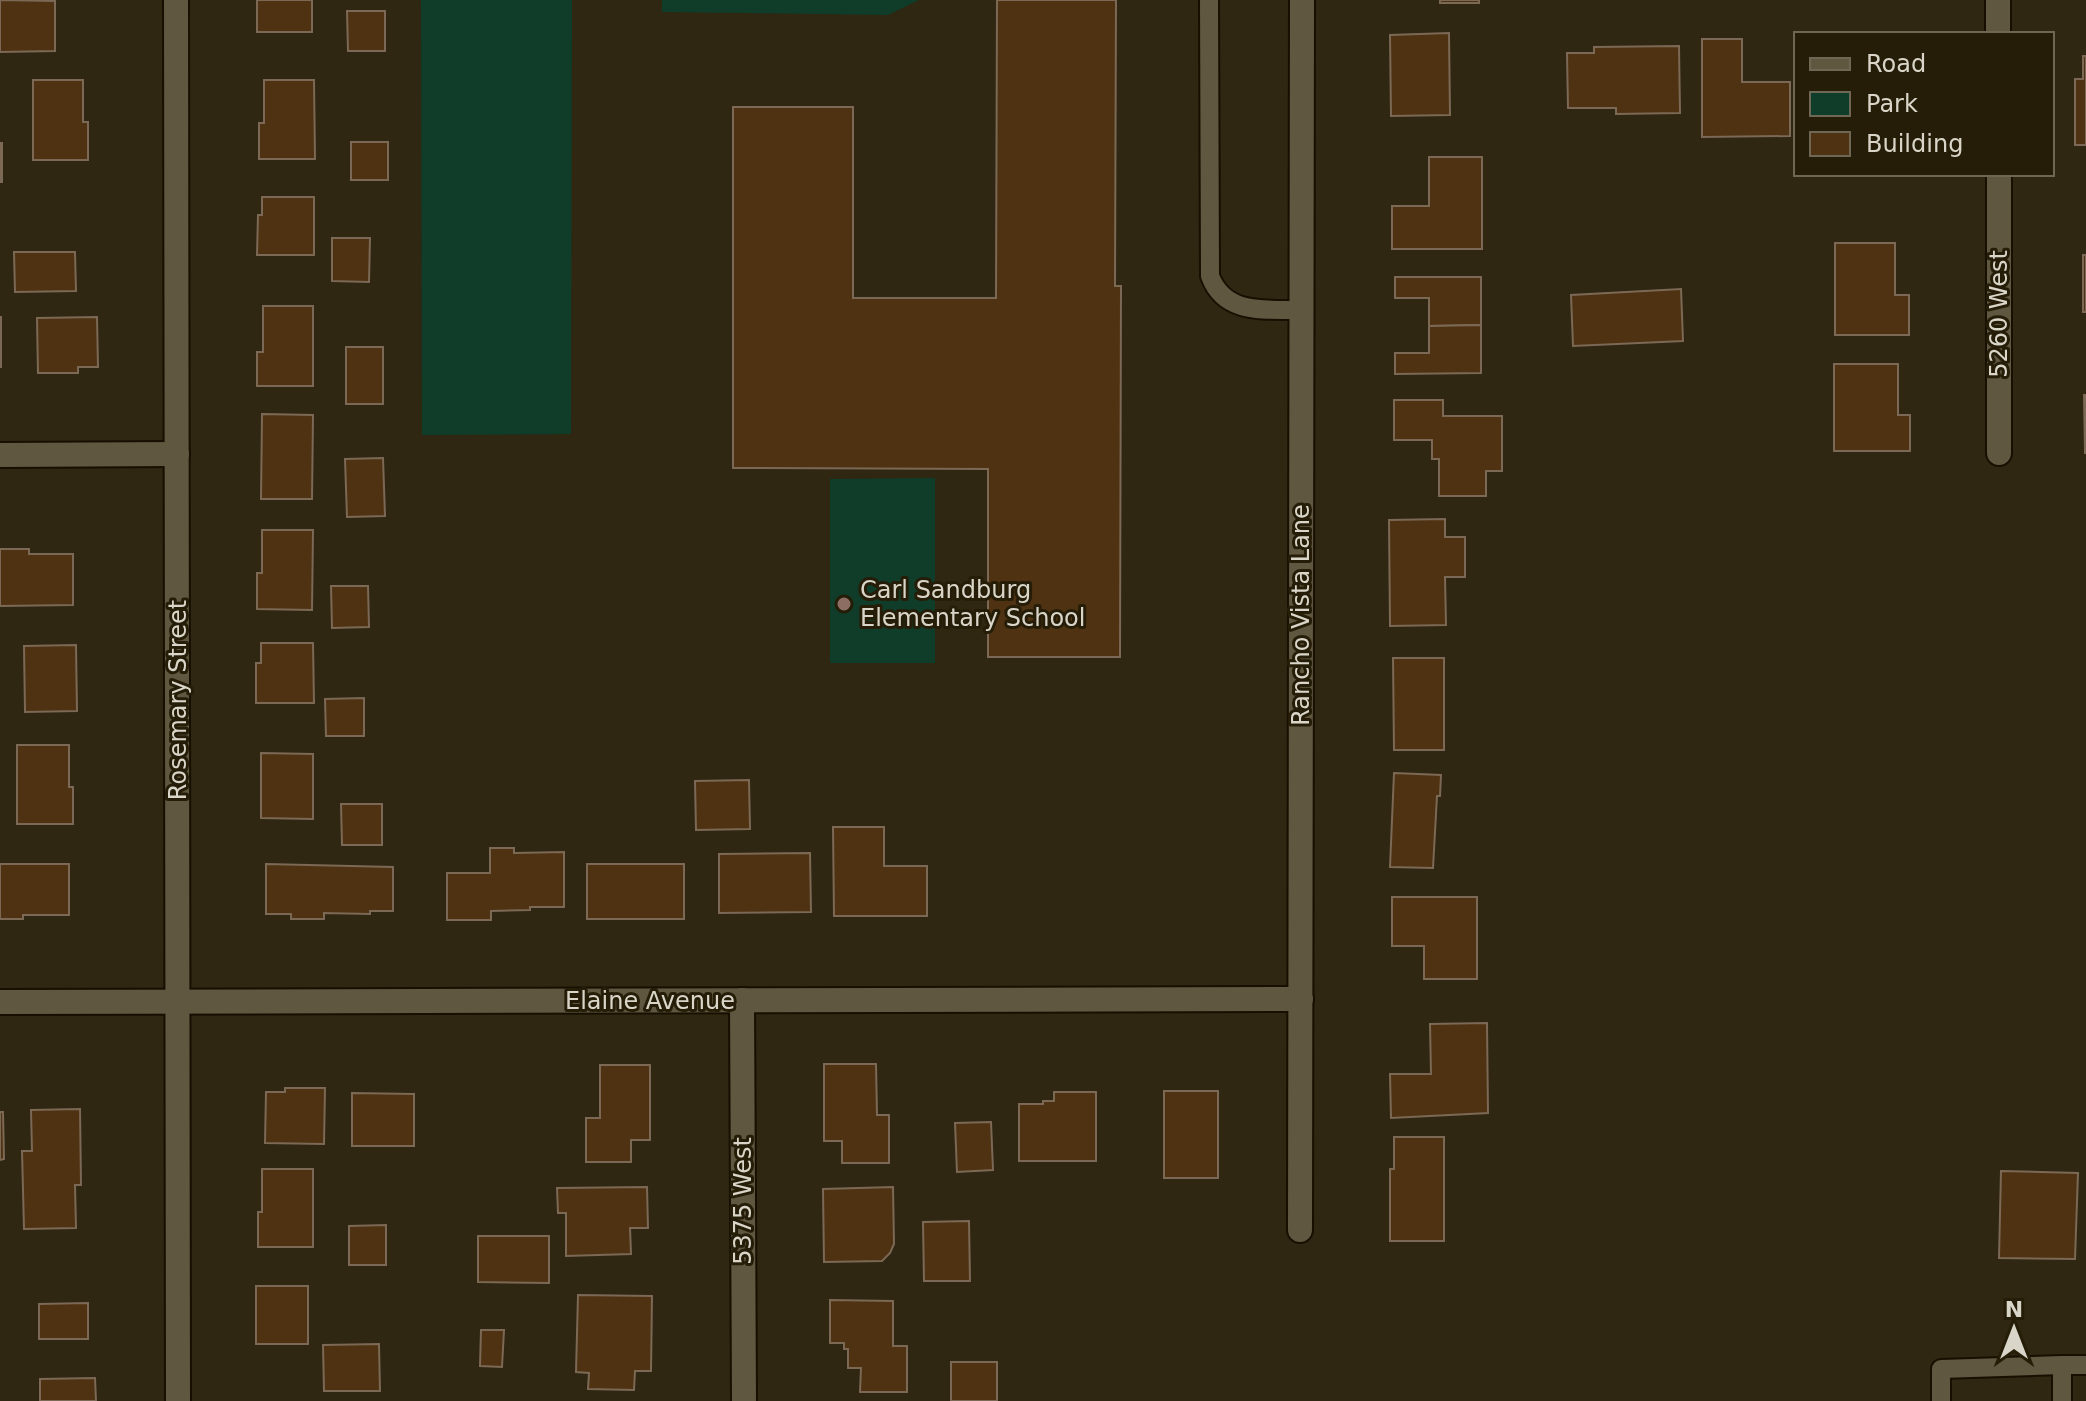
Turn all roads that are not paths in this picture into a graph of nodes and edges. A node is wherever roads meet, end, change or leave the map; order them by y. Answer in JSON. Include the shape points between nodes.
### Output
{"nodes":[{"id":1,"x":176,"y":0,"type":"edge"},
{"id":2,"x":1209,"y":0,"type":"edge"},
{"id":3,"x":1302,"y":0,"type":"edge"},
{"id":4,"x":1998,"y":0,"type":"edge"},
{"id":5,"x":1998,"y":32,"type":"edge"},
{"id":6,"x":1999,"y":176,"type":"edge"},
{"id":7,"x":1302,"y":310,"type":"junction"},
{"id":8,"x":1999,"y":453,"type":"dead end"},
{"id":9,"x":177,"y":454,"type":"junction"},
{"id":10,"x":0,"y":455,"type":"edge"},
{"id":11,"x":1301,"y":999,"type":"junction"},
{"id":12,"x":742,"y":1000,"type":"junction"},
{"id":13,"x":0,"y":1002,"type":"edge"},
{"id":14,"x":178,"y":1002,"type":"junction"},
{"id":15,"x":1300,"y":1230,"type":"dead end"},
{"id":16,"x":2062,"y":1365,"type":"junction"},
{"id":17,"x":2086,"y":1365,"type":"edge"},
{"id":18,"x":178,"y":1401,"type":"edge"},
{"id":19,"x":744,"y":1401,"type":"edge"},
{"id":20,"x":1941,"y":1401,"type":"edge"},
{"id":21,"x":2062,"y":1401,"type":"edge"}],
"edges":[{"from":1,"to":9,"type":"street","name":"Rosemary Street"},
{"from":2,"to":7,"type":"lane","via":[[1210,276],[1221,295],[1241,307]]},
{"from":3,"to":7,"type":"street","name":"Rancho Vista Lane"},
{"from":4,"to":5,"type":"street"},
{"from":6,"to":8,"type":"street","name":"5260 West"},
{"from":7,"to":11,"type":"street","name":"Rancho Vista Lane"},
{"from":9,"to":10,"type":"street"},
{"from":9,"to":14,"type":"street","name":"Rosemary Street"},
{"from":11,"to":12,"type":"street","name":"Elaine Avenue"},
{"from":11,"to":15,"type":"street","name":"Rancho Vista Lane"},
{"from":12,"to":14,"type":"street","name":"Elaine Avenue"},
{"from":12,"to":19,"type":"street","name":"5375 West"},
{"from":13,"to":14,"type":"street","name":"Elaine Avenue"},
{"from":14,"to":18,"type":"street","name":"Rosemary Street"},
{"from":16,"to":17,"type":"lane"},
{"from":16,"to":20,"type":"lane","via":[[1941,1369]]},
{"from":16,"to":21,"type":"lane"}]}
